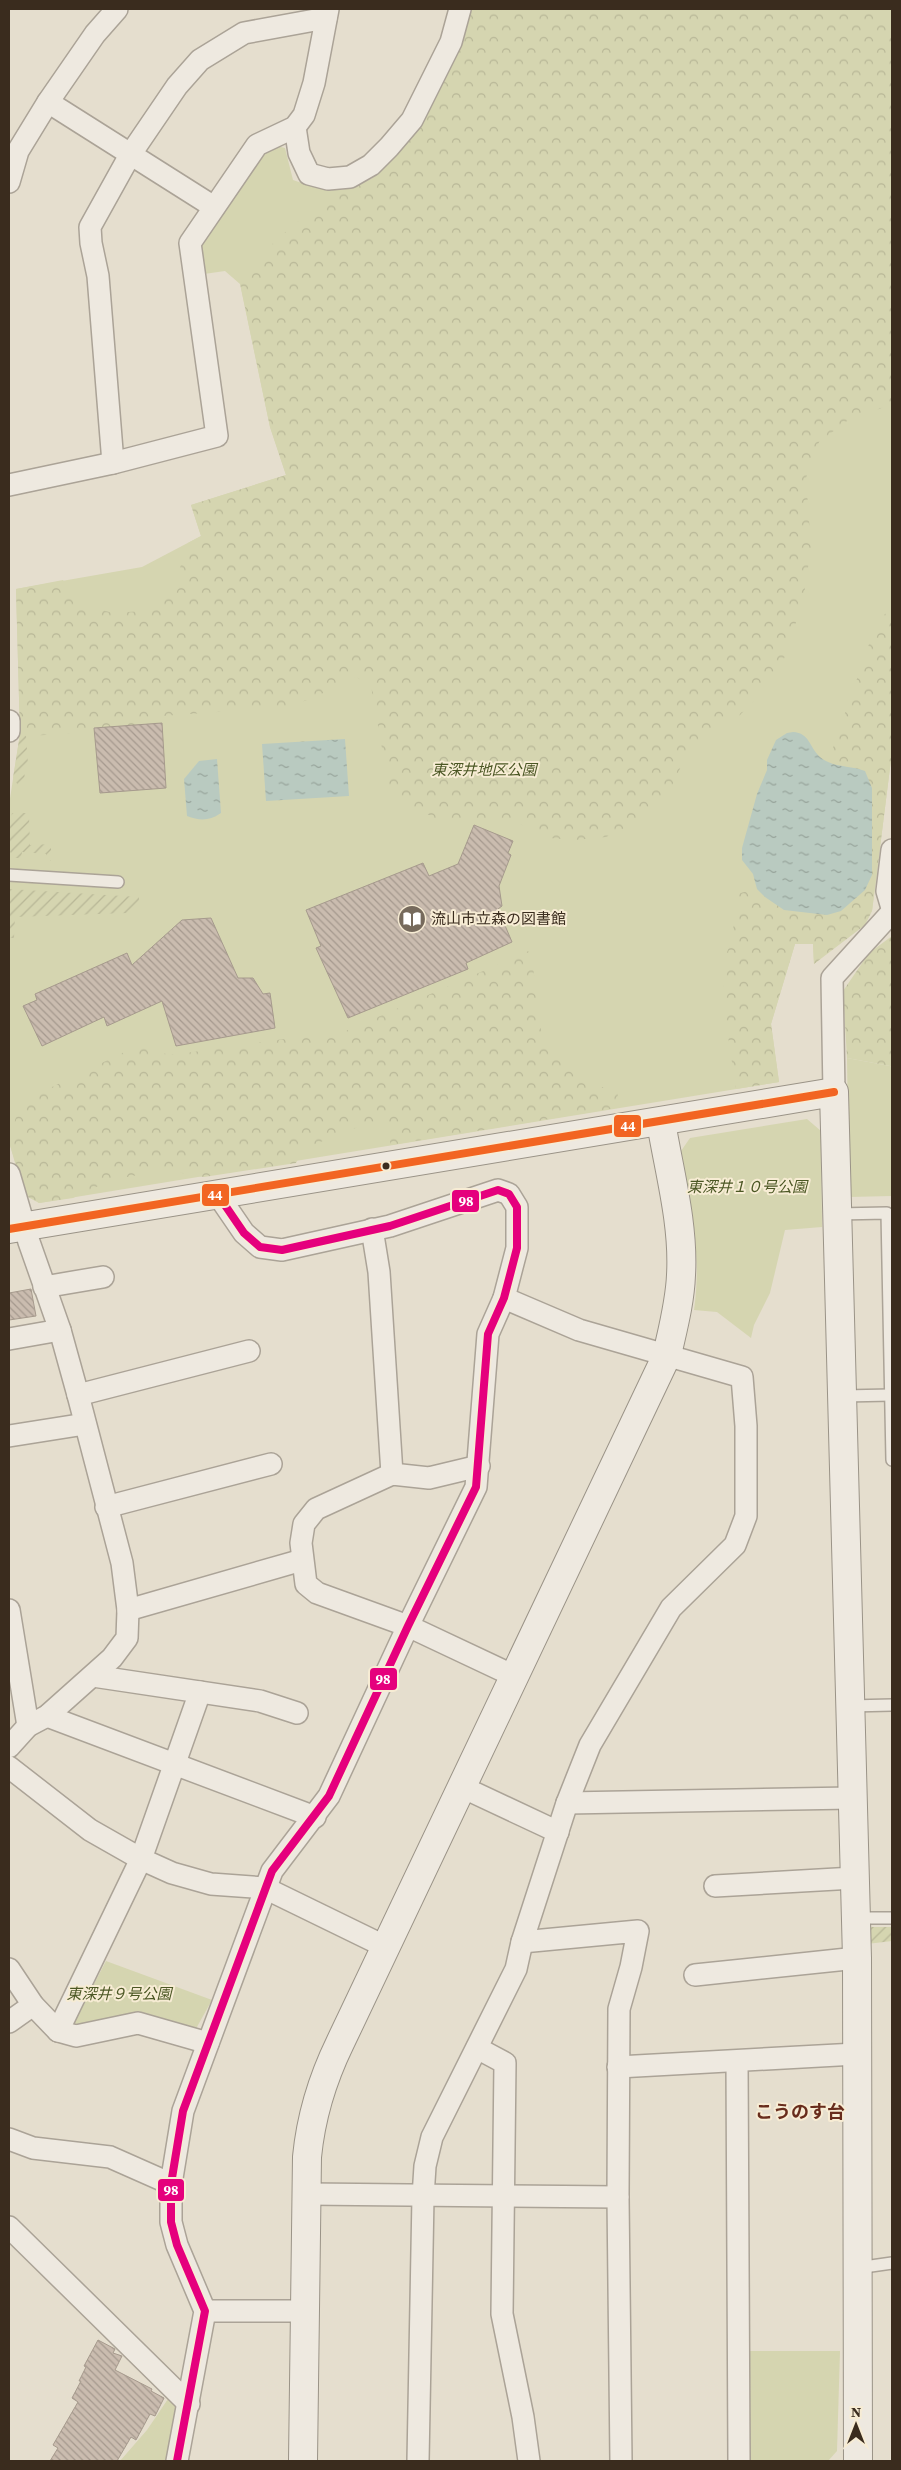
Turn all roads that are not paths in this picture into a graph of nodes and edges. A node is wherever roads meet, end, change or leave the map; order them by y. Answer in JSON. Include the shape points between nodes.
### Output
{"nodes":[{"id":1,"x":117,"y":9,"type":"edge"},
{"id":2,"x":460,"y":9,"type":"edge"},
{"id":3,"x":327,"y":13,"type":"edge"},
{"id":4,"x":48,"y":102,"type":"junction"},
{"id":5,"x":295,"y":127,"type":"junction"},
{"id":6,"x":130,"y":155,"type":"junction"},
{"id":7,"x":9,"y":182,"type":"edge"},
{"id":8,"x":214,"y":207,"type":"junction"},
{"id":9,"x":113,"y":463,"type":"junction"},
{"id":10,"x":9,"y":486,"type":"edge"},
{"id":11,"x":9,"y":723,"type":"edge"},
{"id":12,"x":9,"y":731,"type":"edge"},
{"id":13,"x":892,"y":850,"type":"edge"},
{"id":14,"x":9,"y":875,"type":"edge"},
{"id":15,"x":118,"y":882,"type":"dead end"},
{"id":16,"x":892,"y":908,"type":"edge"},
{"id":17,"x":892,"y":912,"type":"edge"},
{"id":18,"x":834,"y":1092,"type":"junction"},
{"id":19,"x":661,"y":1122,"type":"junction"},
{"id":20,"x":9,"y":1174,"type":"edge"},
{"id":21,"x":218,"y":1195,"type":"junction"},
{"id":22,"x":837,"y":1214,"type":"junction"},
{"id":23,"x":17,"y":1228,"type":"edge"},
{"id":24,"x":372,"y":1228,"type":"junction"},
{"id":25,"x":103,"y":1277,"type":"dead end"},
{"id":26,"x":44,"y":1287,"type":"junction"},
{"id":27,"x":504,"y":1298,"type":"junction"},
{"id":28,"x":60,"y":1330,"type":"junction"},
{"id":29,"x":9,"y":1339,"type":"edge"},
{"id":30,"x":249,"y":1351,"type":"dead end"},
{"id":31,"x":667,"y":1354,"type":"junction"},
{"id":32,"x":78,"y":1395,"type":"junction"},
{"id":33,"x":891,"y":1395,"type":"junction"},
{"id":34,"x":842,"y":1396,"type":"junction"},
{"id":35,"x":85,"y":1424,"type":"junction"},
{"id":36,"x":9,"y":1436,"type":"edge"},
{"id":37,"x":892,"y":1460,"type":"edge"},
{"id":38,"x":270,"y":1464,"type":"dead end"},
{"id":39,"x":479,"y":1466,"type":"junction"},
{"id":40,"x":392,"y":1474,"type":"junction"},
{"id":41,"x":106,"y":1507,"type":"junction"},
{"id":42,"x":302,"y":1560,"type":"junction"},
{"id":43,"x":9,"y":1610,"type":"edge"},
{"id":44,"x":128,"y":1610,"type":"junction"},
{"id":45,"x":408,"y":1626,"type":"junction"},
{"id":46,"x":93,"y":1676,"type":"junction"},
{"id":47,"x":514,"y":1676,"type":"junction"},
{"id":48,"x":200,"y":1692,"type":"junction"},
{"id":49,"x":892,"y":1705,"type":"edge"},
{"id":50,"x":850,"y":1706,"type":"junction"},
{"id":51,"x":297,"y":1713,"type":"dead end"},
{"id":52,"x":47,"y":1716,"type":"junction"},
{"id":53,"x":28,"y":1726,"type":"junction"},
{"id":54,"x":9,"y":1747,"type":"edge"},
{"id":55,"x":175,"y":1762,"type":"junction"},
{"id":56,"x":9,"y":1767,"type":"edge"},
{"id":57,"x":462,"y":1787,"type":"junction"},
{"id":58,"x":852,"y":1798,"type":"junction"},
{"id":59,"x":567,"y":1803,"type":"junction"},
{"id":60,"x":315,"y":1816,"type":"junction"},
{"id":61,"x":558,"y":1832,"type":"junction"},
{"id":62,"x":141,"y":1859,"type":"junction"},
{"id":63,"x":854,"y":1878,"type":"junction"},
{"id":64,"x":715,"y":1886,"type":"dead end"},
{"id":65,"x":265,"y":1888,"type":"junction"},
{"id":66,"x":855,"y":1918,"type":"junction"},
{"id":67,"x":892,"y":1918,"type":"edge"},
{"id":68,"x":522,"y":1942,"type":"junction"},
{"id":69,"x":386,"y":1948,"type":"junction"},
{"id":70,"x":857,"y":1958,"type":"junction"},
{"id":71,"x":9,"y":1969,"type":"edge"},
{"id":72,"x":695,"y":1975,"type":"dead end"},
{"id":73,"x":33,"y":2005,"type":"junction"},
{"id":74,"x":9,"y":2022,"type":"edge"},
{"id":75,"x":58,"y":2032,"type":"junction"},
{"id":76,"x":208,"y":2043,"type":"junction"},
{"id":77,"x":477,"y":2048,"type":"junction"},
{"id":78,"x":856,"y":2054,"type":"junction"},
{"id":79,"x":737,"y":2062,"type":"junction"},
{"id":80,"x":618,"y":2067,"type":"junction"},
{"id":81,"x":9,"y":2139,"type":"edge"},
{"id":82,"x":171,"y":2184,"type":"junction"},
{"id":83,"x":306,"y":2194,"type":"junction"},
{"id":84,"x":504,"y":2195,"type":"junction"},
{"id":85,"x":423,"y":2197,"type":"junction"},
{"id":86,"x":618,"y":2197,"type":"junction"},
{"id":87,"x":9,"y":2227,"type":"edge"},
{"id":88,"x":892,"y":2263,"type":"edge"},
{"id":89,"x":857,"y":2268,"type":"junction"},
{"id":90,"x":205,"y":2311,"type":"junction"},
{"id":91,"x":304,"y":2311,"type":"junction"},
{"id":92,"x":189,"y":2404,"type":"junction"},
{"id":93,"x":177,"y":2461,"type":"edge"},
{"id":94,"x":303,"y":2461,"type":"edge"},
{"id":95,"x":418,"y":2461,"type":"edge"},
{"id":96,"x":529,"y":2461,"type":"edge"},
{"id":97,"x":620,"y":2461,"type":"edge"},
{"id":98,"x":739,"y":2461,"type":"edge"},
{"id":99,"x":858,"y":2461,"type":"edge"}],
"edges":[{"from":1,"to":4,"type":"street","via":[[95,34]]},
{"from":2,"to":5,"type":"street","via":[[450,42],[412,120],[371,165],[350,177],[328,179],[309,174],[299,153]]},
{"from":3,"to":5,"type":"street","via":[[314,83],[304,115]]},
{"from":3,"to":6,"type":"street","via":[[244,33],[200,60],[177,86]]},
{"from":4,"to":6,"type":"street"},
{"from":4,"to":7,"type":"street","via":[[18,151]]},
{"from":5,"to":8,"type":"street","via":[[257,145]]},
{"from":6,"to":8,"type":"street"},
{"from":6,"to":9,"type":"street","via":[[90,227],[98,276]]},
{"from":8,"to":9,"type":"street","via":[[190,243],[216,436]]},
{"from":9,"to":10,"type":"street"},
{"from":11,"to":12,"type":"street"},
{"from":13,"to":16,"type":"street","via":[[887,891]]},
{"from":14,"to":15,"type":"lane"},
{"from":17,"to":18,"type":"street","via":[[832,978]]},
{"from":18,"to":19,"type":"street"},
{"from":18,"to":22,"type":"street"},
{"from":19,"to":21,"type":"street"},
{"from":19,"to":31,"type":"street","via":[[676,1211],[682,1274]]},
{"from":20,"to":23,"type":"street"},
{"from":21,"to":23,"type":"street"},
{"from":21,"to":24,"type":"street","via":[[244,1233],[260,1246],[282,1250]]},
{"from":22,"to":33,"type":"lane","via":[[887,1213]]},
{"from":22,"to":34,"type":"street"},
{"from":23,"to":26,"type":"street"},
{"from":24,"to":27,"type":"street","via":[[390,1226],[498,1190],[509,1194],[517,1207],[517,1248]]},
{"from":24,"to":40,"type":"street","via":[[379,1272]]},
{"from":25,"to":26,"type":"street"},
{"from":26,"to":28,"type":"street"},
{"from":27,"to":31,"type":"street","via":[[579,1330]]},
{"from":27,"to":39,"type":"street","via":[[488,1334]]},
{"from":28,"to":29,"type":"street"},
{"from":28,"to":32,"type":"street"},
{"from":30,"to":32,"type":"street"},
{"from":31,"to":47,"type":"street"},
{"from":31,"to":59,"type":"street","via":[[742,1377],[746,1426],[746,1516],[735,1545],[671,1608],[590,1745]]},
{"from":32,"to":35,"type":"street"},
{"from":33,"to":34,"type":"lane"},
{"from":33,"to":37,"type":"lane"},
{"from":34,"to":50,"type":"street"},
{"from":35,"to":36,"type":"street"},
{"from":35,"to":41,"type":"street"},
{"from":38,"to":41,"type":"street"},
{"from":39,"to":40,"type":"street","via":[[430,1478]]},
{"from":39,"to":45,"type":"street","via":[[476,1487]]},
{"from":40,"to":42,"type":"street","via":[[316,1509],[304,1524]]},
{"from":41,"to":44,"type":"street","via":[[122,1563]]},
{"from":42,"to":44,"type":"street"},
{"from":42,"to":45,"type":"street","via":[[306,1584],[317,1593]]},
{"from":43,"to":53,"type":"street"},
{"from":44,"to":46,"type":"street","via":[[127,1638]]},
{"from":45,"to":47,"type":"street"},
{"from":45,"to":60,"type":"street","via":[[329,1796]]},
{"from":46,"to":48,"type":"street"},
{"from":46,"to":52,"type":"street"},
{"from":47,"to":57,"type":"street"},
{"from":48,"to":51,"type":"street","via":[[260,1701]]},
{"from":48,"to":55,"type":"street"},
{"from":49,"to":50,"type":"lane"},
{"from":50,"to":58,"type":"street"},
{"from":52,"to":53,"type":"street"},
{"from":52,"to":55,"type":"street"},
{"from":53,"to":54,"type":"street"},
{"from":55,"to":60,"type":"street"},
{"from":55,"to":62,"type":"street"},
{"from":56,"to":62,"type":"street","via":[[90,1830]]},
{"from":57,"to":61,"type":"street"},
{"from":57,"to":69,"type":"street"},
{"from":58,"to":59,"type":"street"},
{"from":58,"to":63,"type":"street"},
{"from":59,"to":61,"type":"street"},
{"from":60,"to":65,"type":"street","via":[[272,1870]]},
{"from":61,"to":68,"type":"street"},
{"from":62,"to":65,"type":"street","via":[[172,1873],[211,1884]]},
{"from":62,"to":75,"type":"street"},
{"from":63,"to":64,"type":"street"},
{"from":63,"to":66,"type":"street"},
{"from":65,"to":69,"type":"street"},
{"from":65,"to":76,"type":"street"},
{"from":66,"to":67,"type":"lane"},
{"from":66,"to":70,"type":"street"},
{"from":68,"to":77,"type":"street","via":[[516,1969]]},
{"from":68,"to":80,"type":"street","via":[[638,1931],[619,2009]]},
{"from":69,"to":83,"type":"street","via":[[323,2082],[310,2127]]},
{"from":70,"to":72,"type":"street"},
{"from":70,"to":78,"type":"street"},
{"from":71,"to":73,"type":"street"},
{"from":73,"to":74,"type":"street"},
{"from":73,"to":75,"type":"street"},
{"from":75,"to":76,"type":"street","via":[[76,2036],[138,2023]]},
{"from":76,"to":82,"type":"street","via":[[183,2111]]},
{"from":77,"to":84,"type":"street","via":[[505,2063]]},
{"from":77,"to":85,"type":"street","via":[[432,2137],[425,2166]]},
{"from":78,"to":79,"type":"street"},
{"from":78,"to":89,"type":"street"},
{"from":79,"to":80,"type":"street"},
{"from":79,"to":98,"type":"street"},
{"from":80,"to":86,"type":"street"},
{"from":81,"to":82,"type":"street","via":[[34,2148],[110,2158]]},
{"from":82,"to":90,"type":"street","via":[[171,2222],[177,2245]]},
{"from":83,"to":85,"type":"street"},
{"from":83,"to":91,"type":"street"},
{"from":84,"to":85,"type":"street"},
{"from":84,"to":86,"type":"street"},
{"from":84,"to":96,"type":"street","via":[[502,2314]]},
{"from":85,"to":95,"type":"street"},
{"from":86,"to":97,"type":"street"},
{"from":87,"to":92,"type":"street"},
{"from":88,"to":89,"type":"lane"},
{"from":89,"to":99,"type":"street"},
{"from":90,"to":91,"type":"street"},
{"from":90,"to":92,"type":"street"},
{"from":91,"to":94,"type":"street"},
{"from":92,"to":93,"type":"street"}]}
